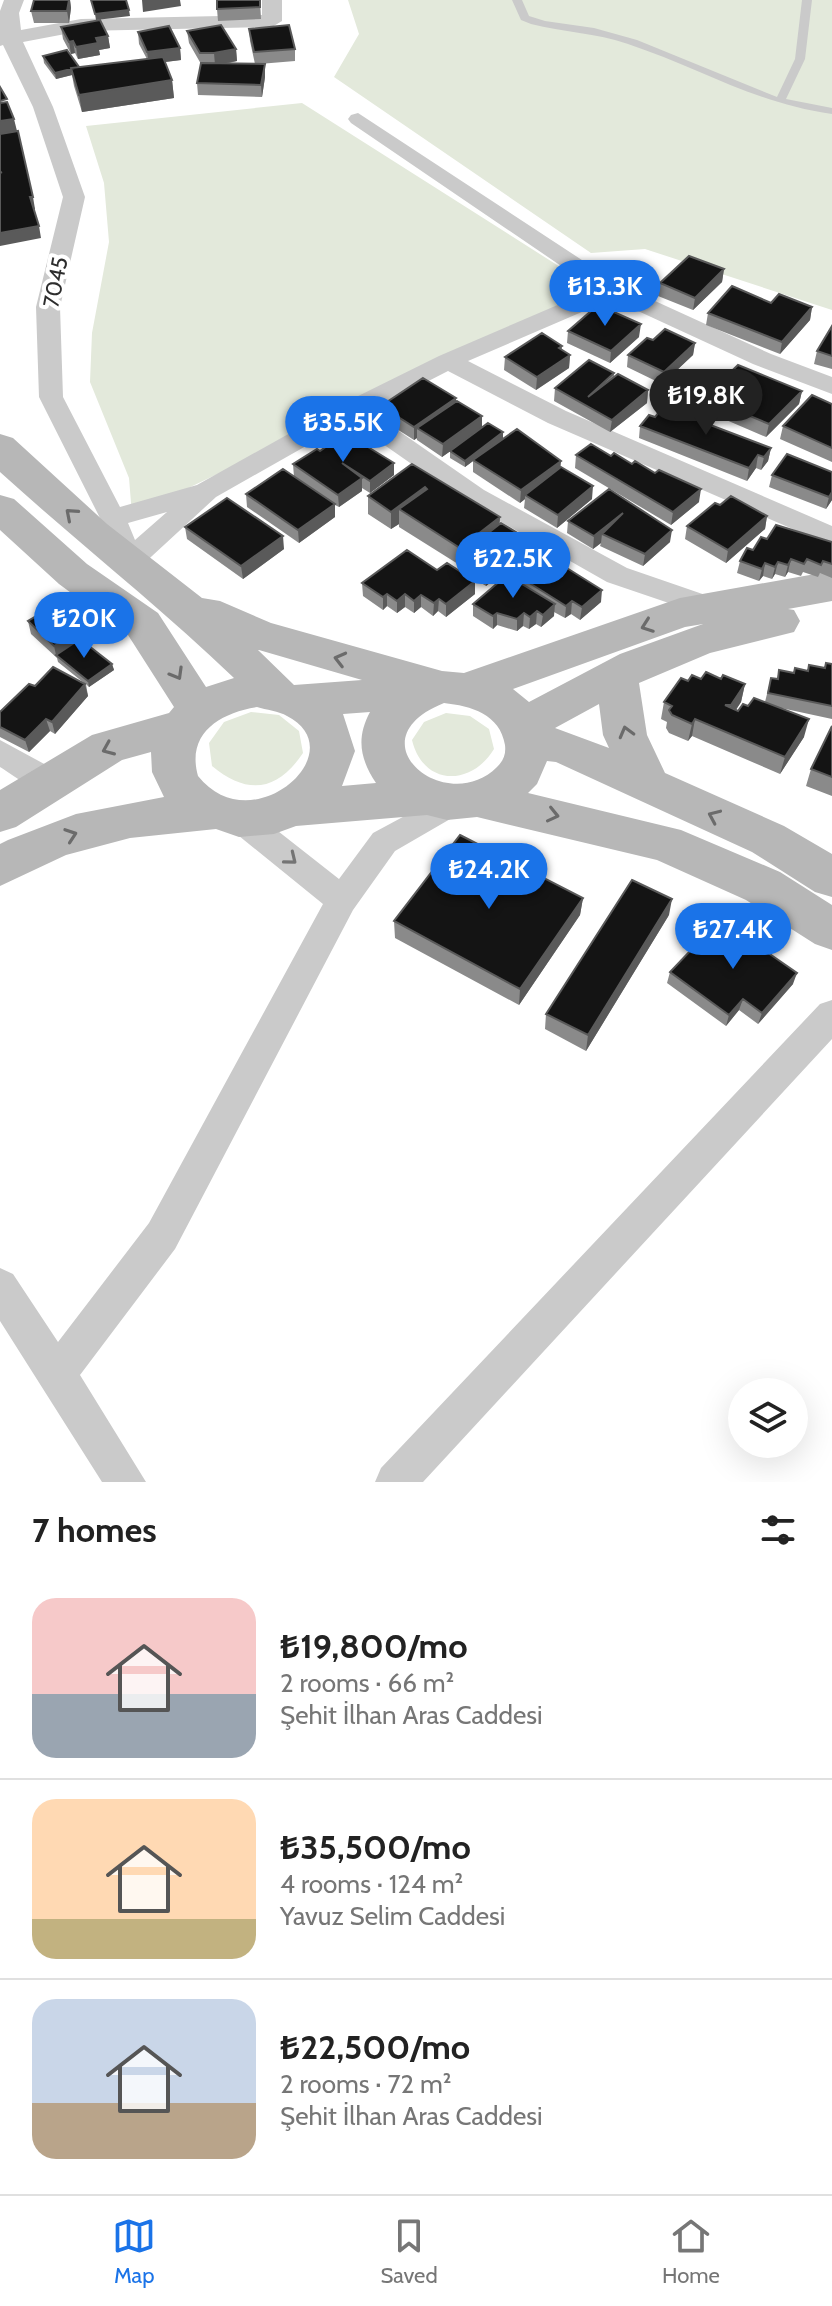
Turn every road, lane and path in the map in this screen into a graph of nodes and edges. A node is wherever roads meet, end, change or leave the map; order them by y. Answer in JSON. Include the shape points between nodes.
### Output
{"nodes":[{"id":1,"x":14,"y":0,"type":"edge"},
{"id":2,"x":272,"y":0,"type":"edge"},
{"id":3,"x":517,"y":0,"type":"edge"},
{"id":4,"x":807,"y":0,"type":"edge"},
{"id":5,"x":6,"y":38,"type":"edge"},
{"id":6,"x":781,"y":99,"type":"junction"},
{"id":7,"x":832,"y":111,"type":"edge"},
{"id":8,"x":358,"y":119,"type":"dead end"},
{"id":9,"x":612,"y":290,"type":"junction"},
{"id":10,"x":448,"y":361,"type":"junction"},
{"id":11,"x":832,"y":386,"type":"edge"},
{"id":12,"x":351,"y":410,"type":"junction"},
{"id":13,"x":0,"y":447,"type":"edge"},
{"id":14,"x":207,"y":491,"type":"junction"},
{"id":15,"x":0,"y":508,"type":"edge"},
{"id":16,"x":113,"y":518,"type":"junction"},
{"id":17,"x":832,"y":537,"type":"edge"},
{"id":18,"x":129,"y":561,"type":"junction"},
{"id":19,"x":832,"y":586,"type":"edge"},
{"id":20,"x":181,"y":603,"type":"junction"},
{"id":21,"x":707,"y":606,"type":"junction"},
{"id":22,"x":832,"y":613,"type":"edge"},
{"id":23,"x":616,"y":675,"type":"junction"},
{"id":24,"x":444,"y":689,"type":"junction"},
{"id":25,"x":289,"y":698,"type":"junction"},
{"id":26,"x":190,"y":718,"type":"junction"},
{"id":27,"x":526,"y":732,"type":"junction"},
{"id":28,"x":0,"y":752,"type":"edge"},
{"id":29,"x":48,"y":781,"type":"junction"},
{"id":30,"x":649,"y":786,"type":"junction"},
{"id":31,"x":452,"y":799,"type":"junction"},
{"id":32,"x":294,"y":808,"type":"junction"},
{"id":33,"x":0,"y":814,"type":"edge"},
{"id":34,"x":226,"y":815,"type":"junction"},
{"id":35,"x":768,"y":839,"type":"junction"},
{"id":36,"x":832,"y":860,"type":"edge"},
{"id":37,"x":0,"y":867,"type":"edge"},
{"id":38,"x":832,"y":878,"type":"edge"},
{"id":39,"x":342,"y":900,"type":"junction"},
{"id":40,"x":832,"y":930,"type":"edge"},
{"id":41,"x":832,"y":1015,"type":"edge"},
{"id":42,"x":0,"y":1287,"type":"edge"},
{"id":43,"x":55,"y":1374,"type":"junction"},
{"id":44,"x":126,"y":1482,"type":"edge"},
{"id":45,"x":395,"y":1482,"type":"edge"}],
"edges":[{"from":1,"to":5,"type":"street","name":"7045"},
{"from":2,"to":5,"type":"street","via":[[272,21],[81,25]]},
{"from":3,"to":6,"type":"lane","via":[[525,18],[536,23],[603,33],[734,87]]},
{"from":4,"to":6,"type":"lane","via":[[800,59]]},
{"from":5,"to":16,"type":"street","name":"7045","via":[[43,107],[74,197],[48,307],[51,397]]},
{"from":6,"to":7,"type":"lane"},
{"from":8,"to":9,"type":"street"},
{"from":9,"to":10,"type":"street"},
{"from":9,"to":11,"type":"street"},
{"from":10,"to":12,"type":"street"},
{"from":10,"to":17,"type":"street","via":[[557,417]]},
{"from":12,"to":14,"type":"street"},
{"from":12,"to":21,"type":"street","via":[[475,496],[617,575]]},
{"from":18,"to":13,"type":"main road","one_way":true},
{"from":14,"to":16,"type":"street"},
{"from":14,"to":18,"type":"street"},
{"from":15,"to":26,"type":"main road","one_way":true,"via":[[73,574],[143,624]]},
{"from":16,"to":18,"type":"street","name":"7045"},
{"from":18,"to":20,"type":"main road"},
{"from":19,"to":21,"type":"main road"},
{"from":24,"to":20,"type":"main road","one_way":true,"via":[[259,635]]},
{"from":20,"to":25,"type":"main road"},
{"from":21,"to":24,"type":"main road","one_way":true},
{"from":22,"to":23,"type":"main road","via":[[746,627]]},
{"from":23,"to":27,"type":"main road"},
{"from":30,"to":23,"type":"main road","one_way":true,"via":[[625,735]]},
{"from":24,"to":25,"type":"main road"},
{"from":24,"to":27,"type":"main road","via":[[491,694],[510,707]]},
{"from":24,"to":31,"type":"main road","via":[[402,702],[380,735],[381,753],[404,786]]},
{"from":25,"to":26,"type":"main road","via":[[236,694]]},
{"from":25,"to":32,"type":"main road","via":[[319,715],[334,753],[315,793]]},
{"from":26,"to":29,"type":"main road","one_way":true,"via":[[108,747]]},
{"from":26,"to":34,"type":"main road","via":[[173,745],[171,765],[178,784],[192,800]]},
{"from":27,"to":30,"type":"main road"},
{"from":27,"to":31,"type":"main road","via":[[526,761],[516,778],[499,791]]},
{"from":28,"to":29,"type":"street"},
{"from":29,"to":33,"type":"main road"},
{"from":35,"to":30,"type":"main road","one_way":true},
{"from":31,"to":32,"type":"main road"},
{"from":31,"to":39,"type":"street","via":[[384,842]]},
{"from":31,"to":40,"type":"main road","one_way":true,"via":[[665,843],[763,886]]},
{"from":32,"to":34,"type":"main road","via":[[268,816]]},
{"from":37,"to":34,"type":"main road","one_way":true,"via":[[26,850],[90,828],[156,813]]},
{"from":34,"to":39,"type":"street","one_way":true},
{"from":35,"to":36,"type":"main road"},
{"from":35,"to":38,"type":"main road"},
{"from":39,"to":43,"type":"street","via":[[162,1236]]},
{"from":41,"to":45,"type":"street"},
{"from":42,"to":43,"type":"street"},
{"from":43,"to":44,"type":"street"}]}
